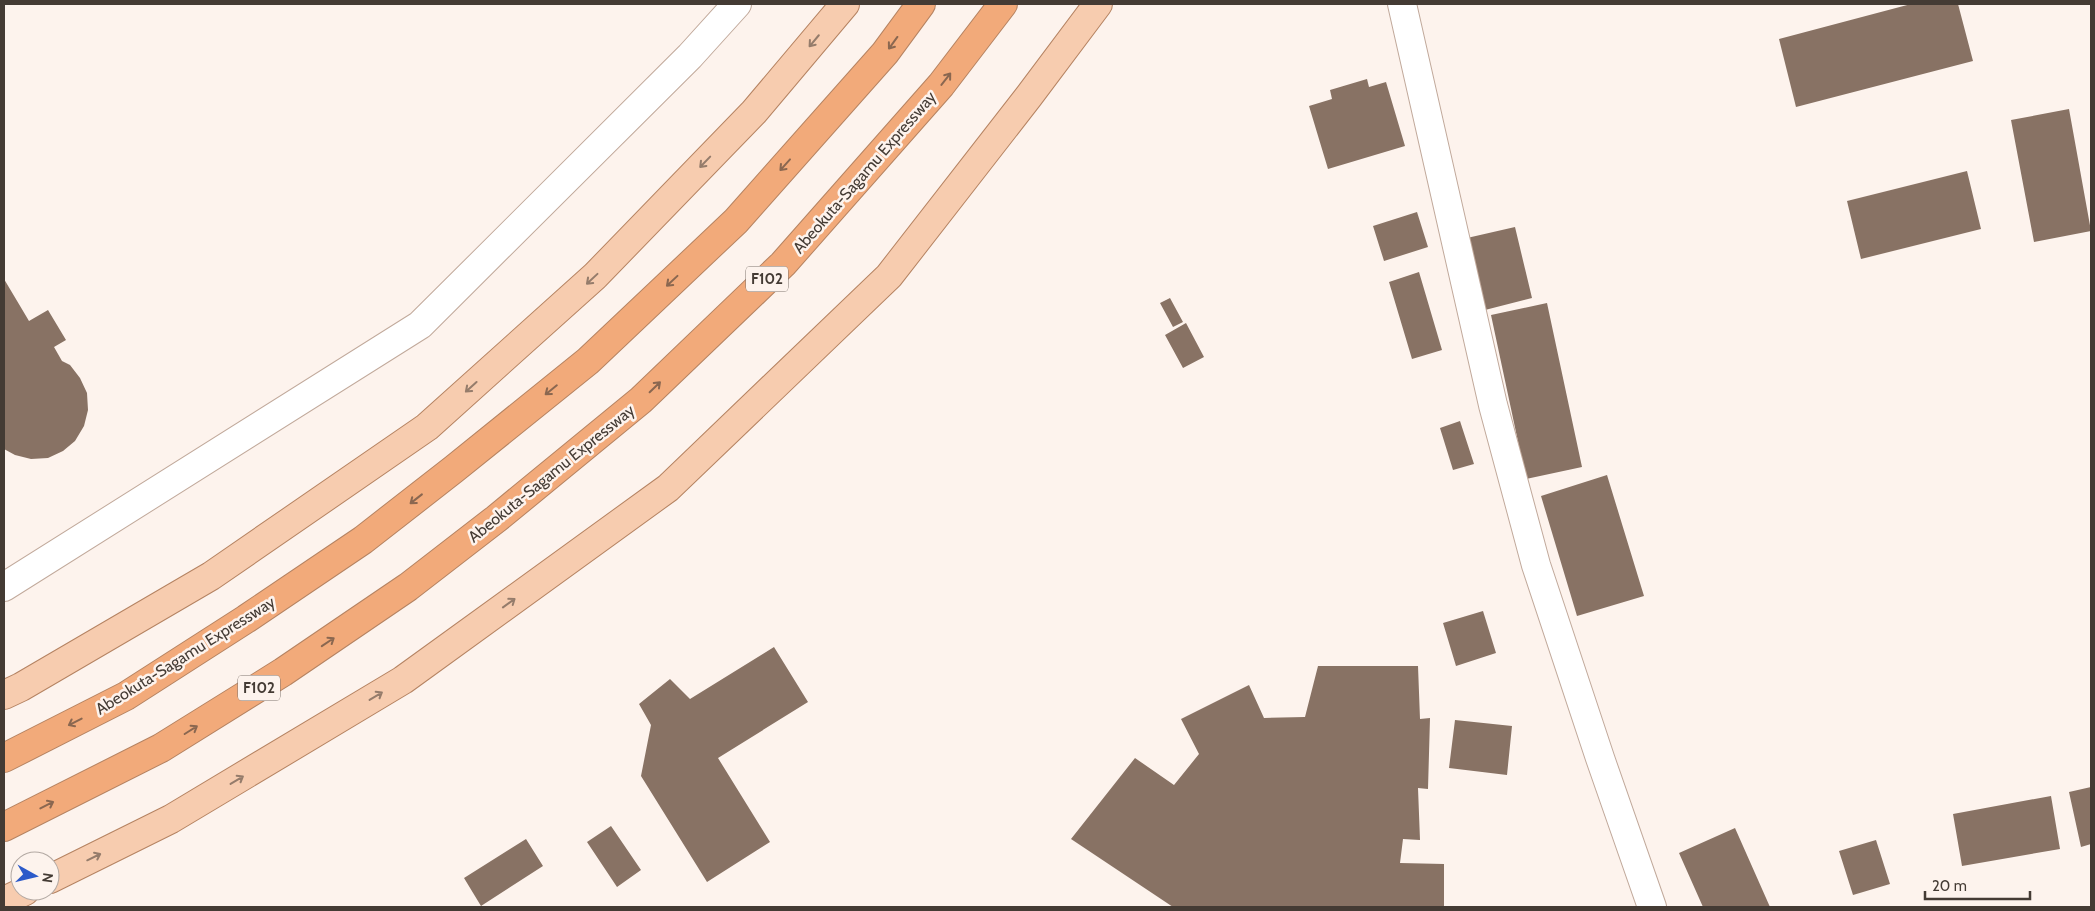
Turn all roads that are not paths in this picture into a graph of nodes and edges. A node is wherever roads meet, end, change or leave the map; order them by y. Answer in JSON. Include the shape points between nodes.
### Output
{"nodes":[{"id":1,"x":737,"y":4,"type":"edge"},
{"id":2,"x":845,"y":4,"type":"edge"},
{"id":3,"x":921,"y":4,"type":"edge"},
{"id":4,"x":1003,"y":4,"type":"edge"},
{"id":5,"x":1098,"y":4,"type":"edge"},
{"id":6,"x":1402,"y":4,"type":"edge"},
{"id":7,"x":4,"y":587,"type":"edge"},
{"id":8,"x":4,"y":695,"type":"edge"},
{"id":9,"x":4,"y":758,"type":"edge"},
{"id":10,"x":4,"y":827,"type":"edge"},
{"id":11,"x":60,"y":874,"type":"edge"},
{"id":12,"x":1652,"y":907,"type":"edge"}],
"edges":[{"from":1,"to":7,"type":"street","via":[[690,56],[420,326]]},
{"from":2,"to":8,"type":"main road","one_way":true,"via":[[754,112],[596,276],[427,427],[211,576]]},
{"from":3,"to":9,"type":"highway","name":"Abeokuta-Sagamu Expressway","one_way":true,"via":[[885,53],[736,221],[588,361],[363,540],[126,696]]},
{"from":10,"to":4,"type":"highway","name":"Abeokuta-Sagamu Expressway","number":"F102","one_way":true,"via":[[161,748],[283,672],[408,587],[641,400],[783,264],[942,85]]},
{"from":11,"to":5,"type":"main road","one_way":true,"via":[[171,819],[403,680],[668,488],[890,276]]},
{"from":6,"to":12,"type":"street","via":[[1493,405],[1534,556]]}]}
